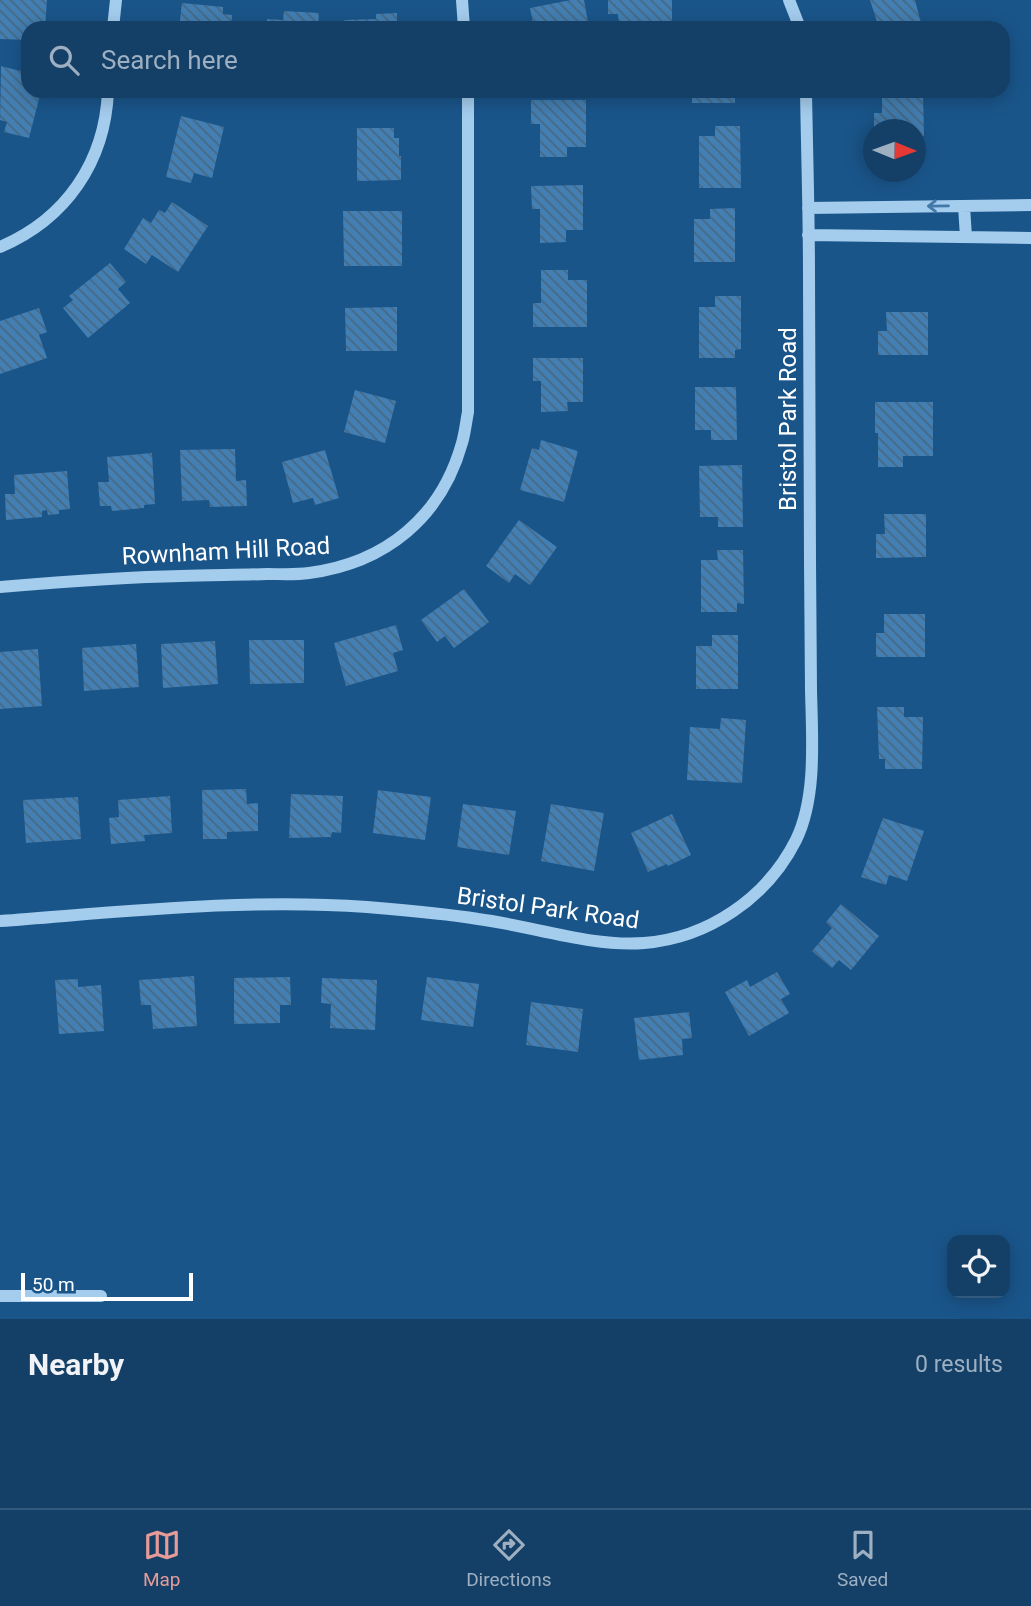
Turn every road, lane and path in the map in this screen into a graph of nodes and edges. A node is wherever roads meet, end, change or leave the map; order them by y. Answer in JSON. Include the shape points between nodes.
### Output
{"nodes":[{"id":1,"x":116,"y":0,"type":"edge"},
{"id":2,"x":462,"y":0,"type":"edge"},
{"id":3,"x":789,"y":0,"type":"edge"},
{"id":4,"x":114,"y":21,"type":"edge"},
{"id":5,"x":464,"y":21,"type":"edge"},
{"id":6,"x":797,"y":21,"type":"edge"},
{"id":7,"x":107,"y":98,"type":"edge"},
{"id":8,"x":468,"y":98,"type":"edge"},
{"id":9,"x":806,"y":98,"type":"edge"},
{"id":10,"x":1031,"y":205,"type":"edge"},
{"id":11,"x":964,"y":206,"type":"junction"},
{"id":12,"x":808,"y":208,"type":"junction"},
{"id":13,"x":808,"y":235,"type":"junction"},
{"id":14,"x":966,"y":237,"type":"junction"},
{"id":15,"x":1031,"y":238,"type":"edge"},
{"id":16,"x":0,"y":247,"type":"edge"},
{"id":17,"x":0,"y":587,"type":"edge"},
{"id":18,"x":0,"y":921,"type":"edge"},
{"id":19,"x":0,"y":1296,"type":"edge"},
{"id":20,"x":101,"y":1296,"type":"dead end"}],
"edges":[{"from":1,"to":4,"type":"street"},
{"from":2,"to":5,"type":"street"},
{"from":3,"to":6,"type":"street"},
{"from":7,"to":16,"type":"street","via":[[94,153],[76,190],[40,224]]},
{"from":8,"to":17,"type":"street","name":"Rownham Hill Road","via":[[468,412],[453,468],[431,509],[387,547],[340,568]]},
{"from":9,"to":12,"type":"street","name":"Bristol Park Road"},
{"from":10,"to":11,"type":"street"},
{"from":11,"to":12,"type":"street","one_way":true},
{"from":11,"to":14,"type":"street"},
{"from":12,"to":13,"type":"street","name":"Bristol Park Road"},
{"from":13,"to":14,"type":"street"},
{"from":13,"to":18,"type":"street","name":"Bristol Park Road","via":[[812,760],[807,804],[797,837],[761,890],[714,923],[646,943],[617,943],[477,918],[293,904]]},
{"from":14,"to":15,"type":"street"},
{"from":19,"to":20,"type":"street"}]}
